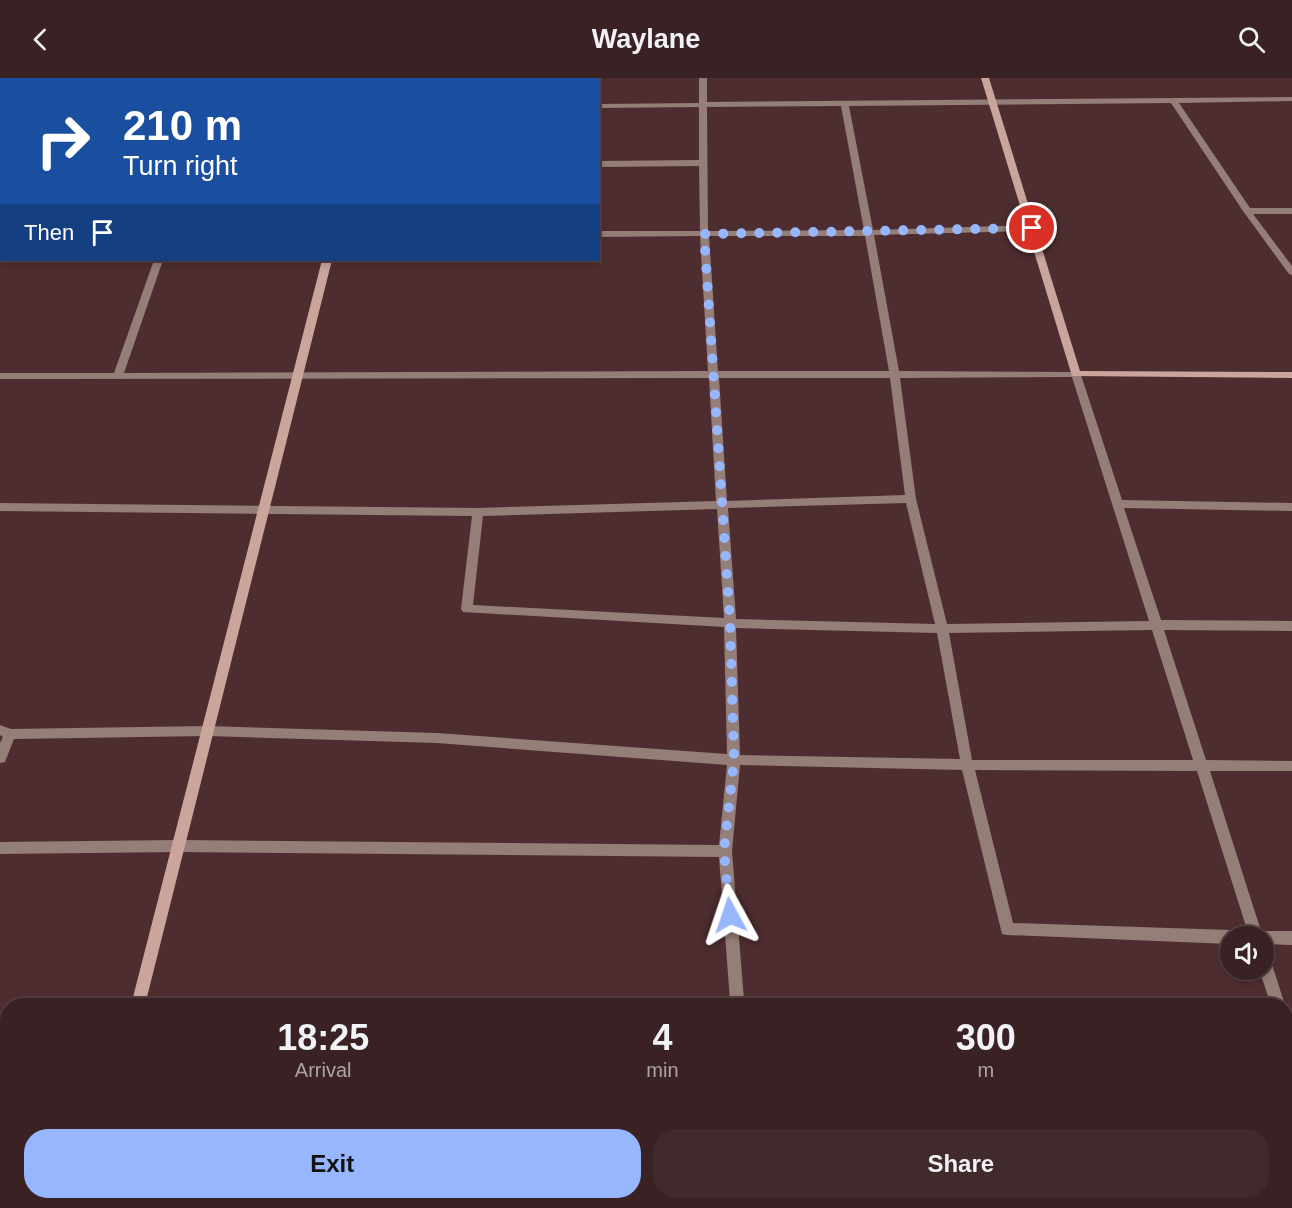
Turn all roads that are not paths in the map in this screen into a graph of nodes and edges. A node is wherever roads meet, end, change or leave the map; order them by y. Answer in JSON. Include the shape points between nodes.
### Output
{"nodes":[{"id":1,"x":703,"y":78,"type":"edge"},
{"id":2,"x":985,"y":78,"type":"edge"},
{"id":3,"x":1292,"y":99,"type":"edge"},
{"id":4,"x":1175,"y":102,"type":"junction"},
{"id":5,"x":993,"y":103,"type":"junction"},
{"id":6,"x":704,"y":105,"type":"junction"},
{"id":7,"x":845,"y":105,"type":"junction"},
{"id":8,"x":600,"y":106,"type":"edge"},
{"id":9,"x":702,"y":163,"type":"junction"},
{"id":10,"x":600,"y":164,"type":"edge"},
{"id":11,"x":1247,"y":211,"type":"junction"},
{"id":12,"x":1292,"y":211,"type":"edge"},
{"id":13,"x":1032,"y":228,"type":"junction"},
{"id":14,"x":867,"y":233,"type":"junction"},
{"id":15,"x":600,"y":234,"type":"edge"},
{"id":16,"x":704,"y":234,"type":"junction"},
{"id":17,"x":158,"y":261,"type":"edge"},
{"id":18,"x":327,"y":261,"type":"edge"},
{"id":19,"x":1292,"y":272,"type":"edge"},
{"id":20,"x":298,"y":374,"type":"junction"},
{"id":21,"x":715,"y":374,"type":"junction"},
{"id":22,"x":895,"y":374,"type":"junction"},
{"id":23,"x":1076,"y":374,"type":"junction"},
{"id":24,"x":1292,"y":375,"type":"edge"},
{"id":25,"x":0,"y":376,"type":"edge"},
{"id":26,"x":118,"y":376,"type":"junction"},
{"id":27,"x":911,"y":499,"type":"junction"},
{"id":28,"x":1118,"y":504,"type":"junction"},
{"id":29,"x":721,"y":505,"type":"junction"},
{"id":30,"x":0,"y":507,"type":"edge"},
{"id":31,"x":1292,"y":507,"type":"edge"},
{"id":32,"x":263,"y":510,"type":"junction"},
{"id":33,"x":478,"y":512,"type":"junction"},
{"id":34,"x":730,"y":622,"type":"junction"},
{"id":35,"x":1156,"y":625,"type":"junction"},
{"id":36,"x":1292,"y":626,"type":"edge"},
{"id":37,"x":942,"y":628,"type":"junction"},
{"id":38,"x":207,"y":731,"type":"junction"},
{"id":39,"x":5,"y":732,"type":"edge"},
{"id":40,"x":0,"y":758,"type":"edge"},
{"id":41,"x":734,"y":760,"type":"junction"},
{"id":42,"x":967,"y":765,"type":"junction"},
{"id":43,"x":1201,"y":765,"type":"junction"},
{"id":44,"x":1292,"y":766,"type":"edge"},
{"id":45,"x":178,"y":846,"type":"junction"},
{"id":46,"x":0,"y":848,"type":"edge"},
{"id":47,"x":724,"y":851,"type":"junction"},
{"id":48,"x":1253,"y":926,"type":"edge"},
{"id":49,"x":1220,"y":936,"type":"edge"},
{"id":50,"x":1274,"y":938,"type":"edge"},
{"id":51,"x":1292,"y":938,"type":"edge"},
{"id":52,"x":1270,"y":980,"type":"edge"},
{"id":53,"x":140,"y":998,"type":"edge"},
{"id":54,"x":737,"y":998,"type":"edge"},
{"id":55,"x":1276,"y":998,"type":"edge"}],
"edges":[{"from":1,"to":6,"type":"street"},
{"from":2,"to":5,"type":"street"},
{"from":3,"to":4,"type":"street"},
{"from":4,"to":5,"type":"street"},
{"from":4,"to":11,"type":"street"},
{"from":5,"to":7,"type":"street"},
{"from":5,"to":13,"type":"street"},
{"from":6,"to":7,"type":"street"},
{"from":6,"to":8,"type":"street"},
{"from":6,"to":9,"type":"street"},
{"from":7,"to":14,"type":"street"},
{"from":9,"to":10,"type":"street"},
{"from":9,"to":16,"type":"street"},
{"from":11,"to":12,"type":"street"},
{"from":11,"to":19,"type":"street"},
{"from":13,"to":14,"type":"street"},
{"from":13,"to":23,"type":"street"},
{"from":14,"to":16,"type":"street"},
{"from":14,"to":22,"type":"street"},
{"from":15,"to":16,"type":"street"},
{"from":16,"to":21,"type":"street"},
{"from":17,"to":26,"type":"street"},
{"from":18,"to":20,"type":"street"},
{"from":20,"to":21,"type":"street"},
{"from":20,"to":26,"type":"street"},
{"from":20,"to":32,"type":"street"},
{"from":21,"to":22,"type":"street"},
{"from":21,"to":29,"type":"street"},
{"from":22,"to":23,"type":"street"},
{"from":22,"to":27,"type":"street"},
{"from":23,"to":24,"type":"street"},
{"from":23,"to":28,"type":"street"},
{"from":25,"to":26,"type":"street"},
{"from":27,"to":29,"type":"street"},
{"from":27,"to":37,"type":"street"},
{"from":28,"to":31,"type":"street"},
{"from":28,"to":35,"type":"street"},
{"from":29,"to":33,"type":"street"},
{"from":29,"to":34,"type":"street"},
{"from":30,"to":32,"type":"street"},
{"from":32,"to":33,"type":"street"},
{"from":32,"to":38,"type":"street"},
{"from":33,"to":34,"type":"street","via":[[467,609]]},
{"from":34,"to":37,"type":"street"},
{"from":34,"to":41,"type":"street"},
{"from":35,"to":36,"type":"street"},
{"from":35,"to":37,"type":"street"},
{"from":35,"to":43,"type":"street"},
{"from":37,"to":42,"type":"street"},
{"from":38,"to":39,"type":"street"},
{"from":38,"to":41,"type":"street","via":[[437,738]]},
{"from":38,"to":45,"type":"street"},
{"from":39,"to":40,"type":"street"},
{"from":41,"to":42,"type":"street"},
{"from":41,"to":47,"type":"street"},
{"from":42,"to":43,"type":"street"},
{"from":42,"to":49,"type":"street","via":[[1007,929]]},
{"from":43,"to":44,"type":"street"},
{"from":43,"to":48,"type":"street"},
{"from":45,"to":46,"type":"street"},
{"from":45,"to":47,"type":"street"},
{"from":45,"to":53,"type":"street"},
{"from":47,"to":54,"type":"street"},
{"from":50,"to":51,"type":"street"},
{"from":52,"to":55,"type":"street"}]}
